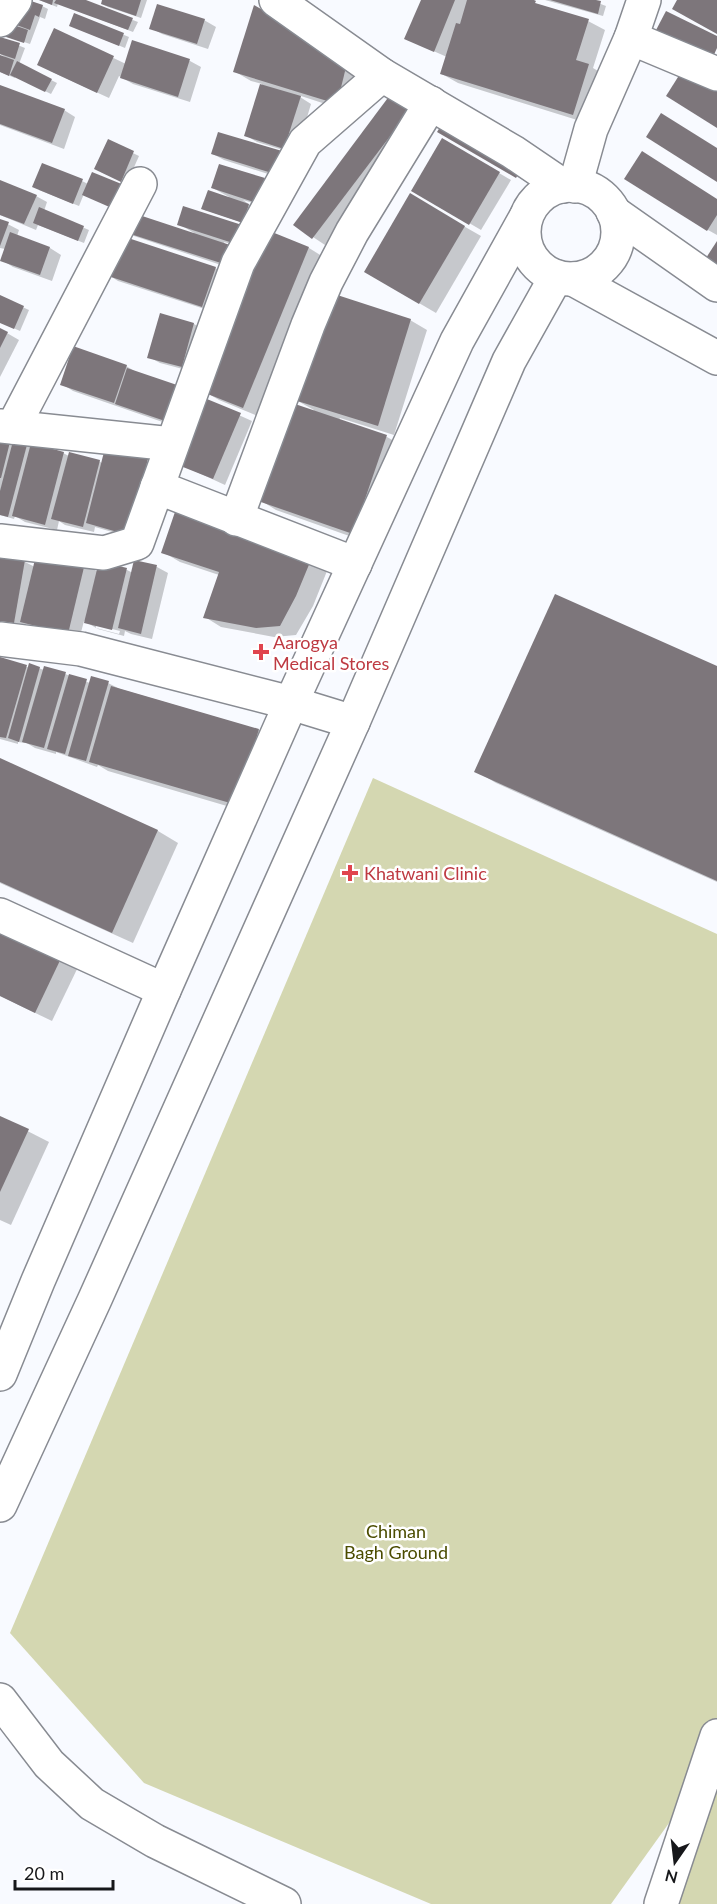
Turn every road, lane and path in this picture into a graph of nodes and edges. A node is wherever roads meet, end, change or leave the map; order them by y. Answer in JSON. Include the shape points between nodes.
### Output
{"nodes":[{"id":1,"x":15,"y":0,"type":"edge"},
{"id":2,"x":276,"y":0,"type":"edge"},
{"id":3,"x":644,"y":0,"type":"edge"},
{"id":4,"x":0,"y":20,"type":"edge"},
{"id":5,"x":631,"y":38,"type":"junction"},
{"id":6,"x":717,"y":74,"type":"edge"},
{"id":7,"x":382,"y":75,"type":"junction"},
{"id":8,"x":431,"y":103,"type":"junction"},
{"id":9,"x":141,"y":184,"type":"dead end"},
{"id":10,"x":569,"y":186,"type":"junction"},
{"id":11,"x":613,"y":212,"type":"junction"},
{"id":12,"x":526,"y":217,"type":"junction"},
{"id":13,"x":565,"y":278,"type":"junction"},
{"id":14,"x":717,"y":285,"type":"edge"},
{"id":15,"x":717,"y":358,"type":"edge"},
{"id":16,"x":6,"y":426,"type":"edge"},
{"id":17,"x":172,"y":444,"type":"junction"},
{"id":18,"x":157,"y":487,"type":"junction"},
{"id":19,"x":236,"y":519,"type":"junction"},
{"id":20,"x":0,"y":541,"type":"edge"},
{"id":21,"x":355,"y":564,"type":"junction"},
{"id":22,"x":0,"y":639,"type":"edge"},
{"id":23,"x":291,"y":704,"type":"junction"},
{"id":24,"x":353,"y":722,"type":"junction"},
{"id":25,"x":0,"y":915,"type":"edge"},
{"id":26,"x":164,"y":990,"type":"junction"},
{"id":27,"x":0,"y":1374,"type":"edge"},
{"id":28,"x":0,"y":1505,"type":"edge"},
{"id":29,"x":0,"y":1700,"type":"edge"},
{"id":30,"x":717,"y":1736,"type":"edge"},
{"id":31,"x":284,"y":1904,"type":"edge"},
{"id":32,"x":661,"y":1904,"type":"edge"}],
"edges":[{"from":1,"to":4,"type":"street"},
{"from":2,"to":7,"type":"street"},
{"from":3,"to":5,"type":"street"},
{"from":5,"to":6,"type":"street"},
{"from":5,"to":10,"type":"street"},
{"from":7,"to":8,"type":"street"},
{"from":7,"to":17,"type":"street","via":[[305,142],[238,263]]},
{"from":8,"to":10,"type":"street"},
{"from":8,"to":19,"type":"street","via":[[351,232],[326,282]]},
{"from":9,"to":16,"type":"street"},
{"from":10,"to":11,"type":"street","via":[[597,193]]},
{"from":10,"to":12,"type":"street","via":[[551,189],[540,196]]},
{"from":11,"to":13,"type":"street","via":[[618,226],[611,256],[588,276]]},
{"from":11,"to":14,"type":"street"},
{"from":12,"to":13,"type":"street","via":[[526,246],[533,260],[543,270]]},
{"from":12,"to":21,"type":"street","via":[[457,341]]},
{"from":13,"to":15,"type":"street"},
{"from":13,"to":24,"type":"street","via":[[509,361]]},
{"from":16,"to":17,"type":"street"},
{"from":17,"to":18,"type":"street"},
{"from":18,"to":19,"type":"street"},
{"from":18,"to":20,"type":"street","via":[[137,543],[104,553]]},
{"from":19,"to":21,"type":"street"},
{"from":21,"to":23,"type":"street"},
{"from":22,"to":23,"type":"street","via":[[81,649]]},
{"from":23,"to":24,"type":"street"},
{"from":23,"to":26,"type":"street"},
{"from":24,"to":28,"type":"street"},
{"from":25,"to":26,"type":"street"},
{"from":26,"to":27,"type":"street"},
{"from":29,"to":31,"type":"street","via":[[49,1764],[92,1804],[155,1841]]},
{"from":30,"to":32,"type":"street"}]}
